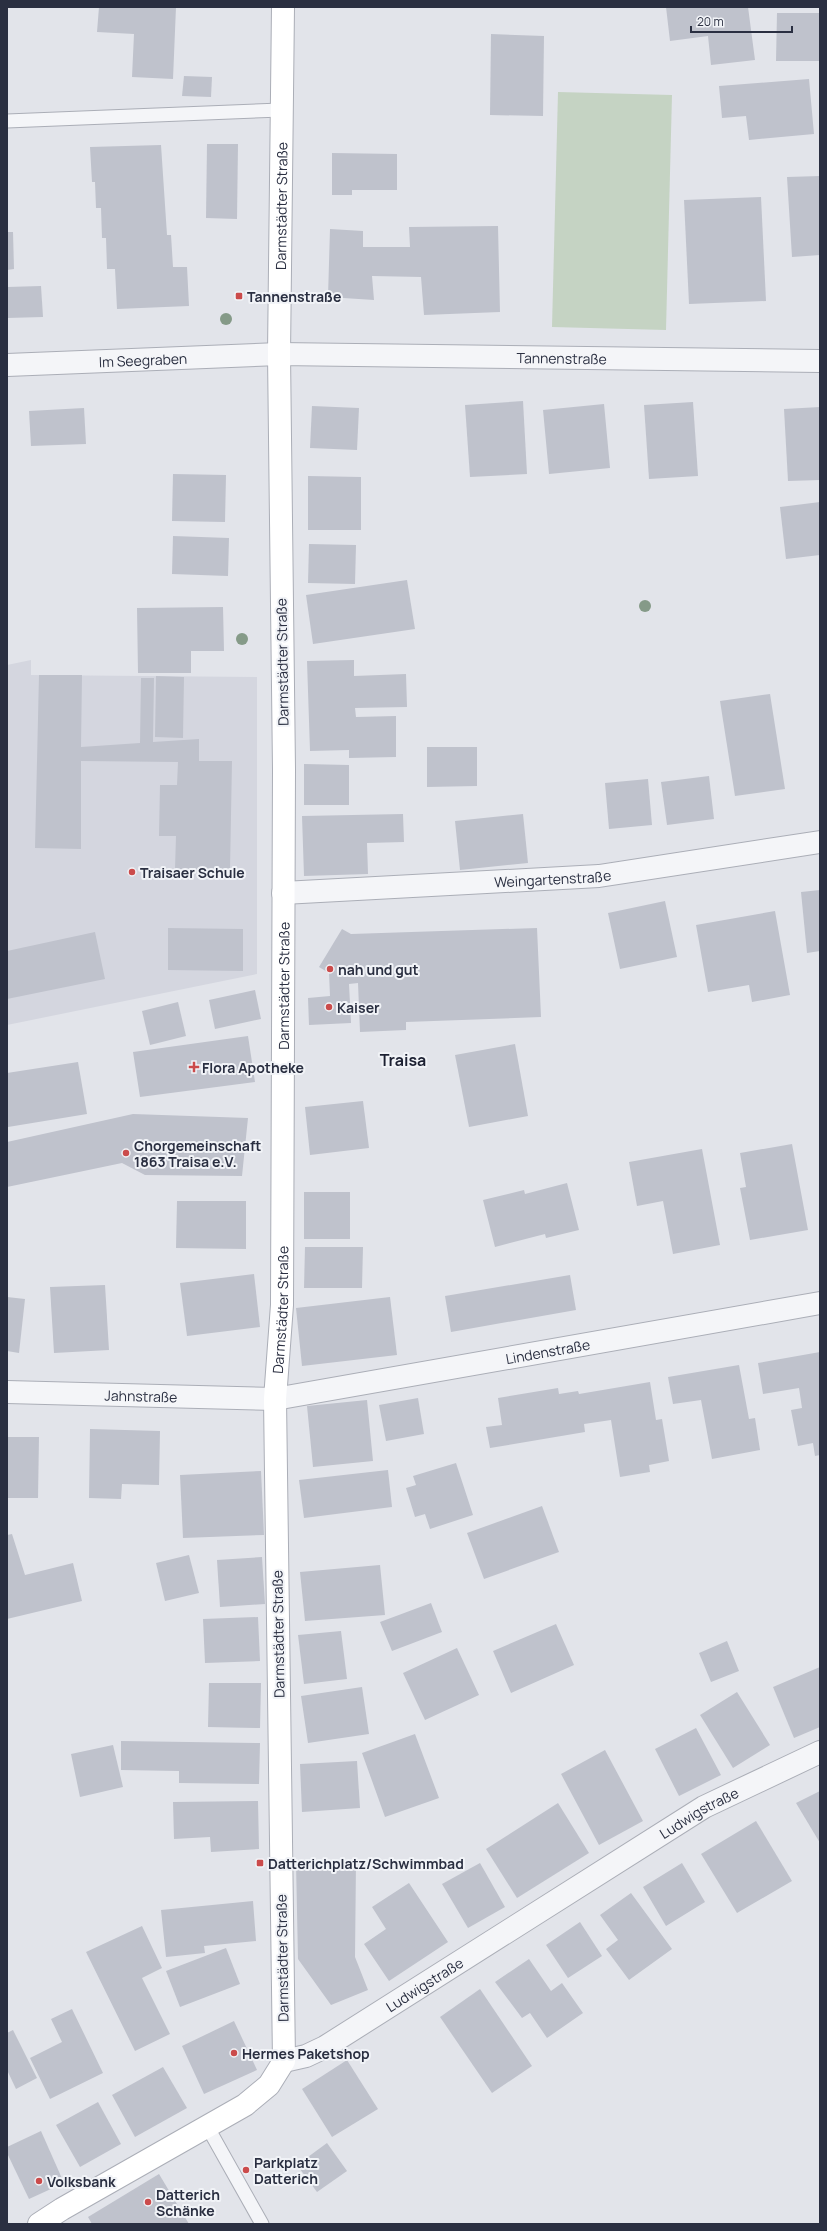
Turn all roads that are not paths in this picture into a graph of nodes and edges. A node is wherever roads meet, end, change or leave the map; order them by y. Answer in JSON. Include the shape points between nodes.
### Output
{"nodes":[{"id":1,"x":283,"y":7,"type":"edge"},
{"id":2,"x":281,"y":110,"type":"junction"},
{"id":3,"x":7,"y":121,"type":"edge"},
{"id":4,"x":279,"y":354,"type":"junction"},
{"id":5,"x":820,"y":361,"type":"edge"},
{"id":6,"x":7,"y":365,"type":"edge"},
{"id":7,"x":820,"y":842,"type":"edge"},
{"id":8,"x":283,"y":893,"type":"junction"},
{"id":9,"x":820,"y":1303,"type":"edge"},
{"id":10,"x":7,"y":1392,"type":"edge"},
{"id":11,"x":275,"y":1399,"type":"junction"},
{"id":12,"x":820,"y":1752,"type":"edge"},
{"id":13,"x":284,"y":2061,"type":"junction"},
{"id":14,"x":207,"y":2126,"type":"junction"},
{"id":15,"x":39,"y":2224,"type":"edge"},
{"id":16,"x":262,"y":2224,"type":"edge"}],
"edges":[{"from":1,"to":2,"type":"street","name":"Darmstädter Straße"},
{"from":2,"to":3,"type":"lane"},
{"from":2,"to":4,"type":"street","name":"Darmstädter Straße"},
{"from":4,"to":5,"type":"street","name":"Tannenstraße"},
{"from":4,"to":6,"type":"street","name":"Im Seegraben"},
{"from":4,"to":8,"type":"street","name":"Darmstädter Straße"},
{"from":7,"to":8,"type":"street","name":"Weingartenstraße","via":[[599,876]]},
{"from":8,"to":11,"type":"street","name":"Darmstädter Straße","via":[[282,1305]]},
{"from":9,"to":11,"type":"street","name":"Lindenstraße"},
{"from":10,"to":11,"type":"street","name":"Jahnstraße"},
{"from":11,"to":13,"type":"street","name":"Darmstädter Straße"},
{"from":12,"to":13,"type":"street","name":"Ludwigstraße","via":[[704,1807],[325,2047],[306,2056]]},
{"from":13,"to":14,"type":"street","via":[[269,2085],[245,2105]]},
{"from":14,"to":15,"type":"street"},
{"from":14,"to":16,"type":"lane"}]}
